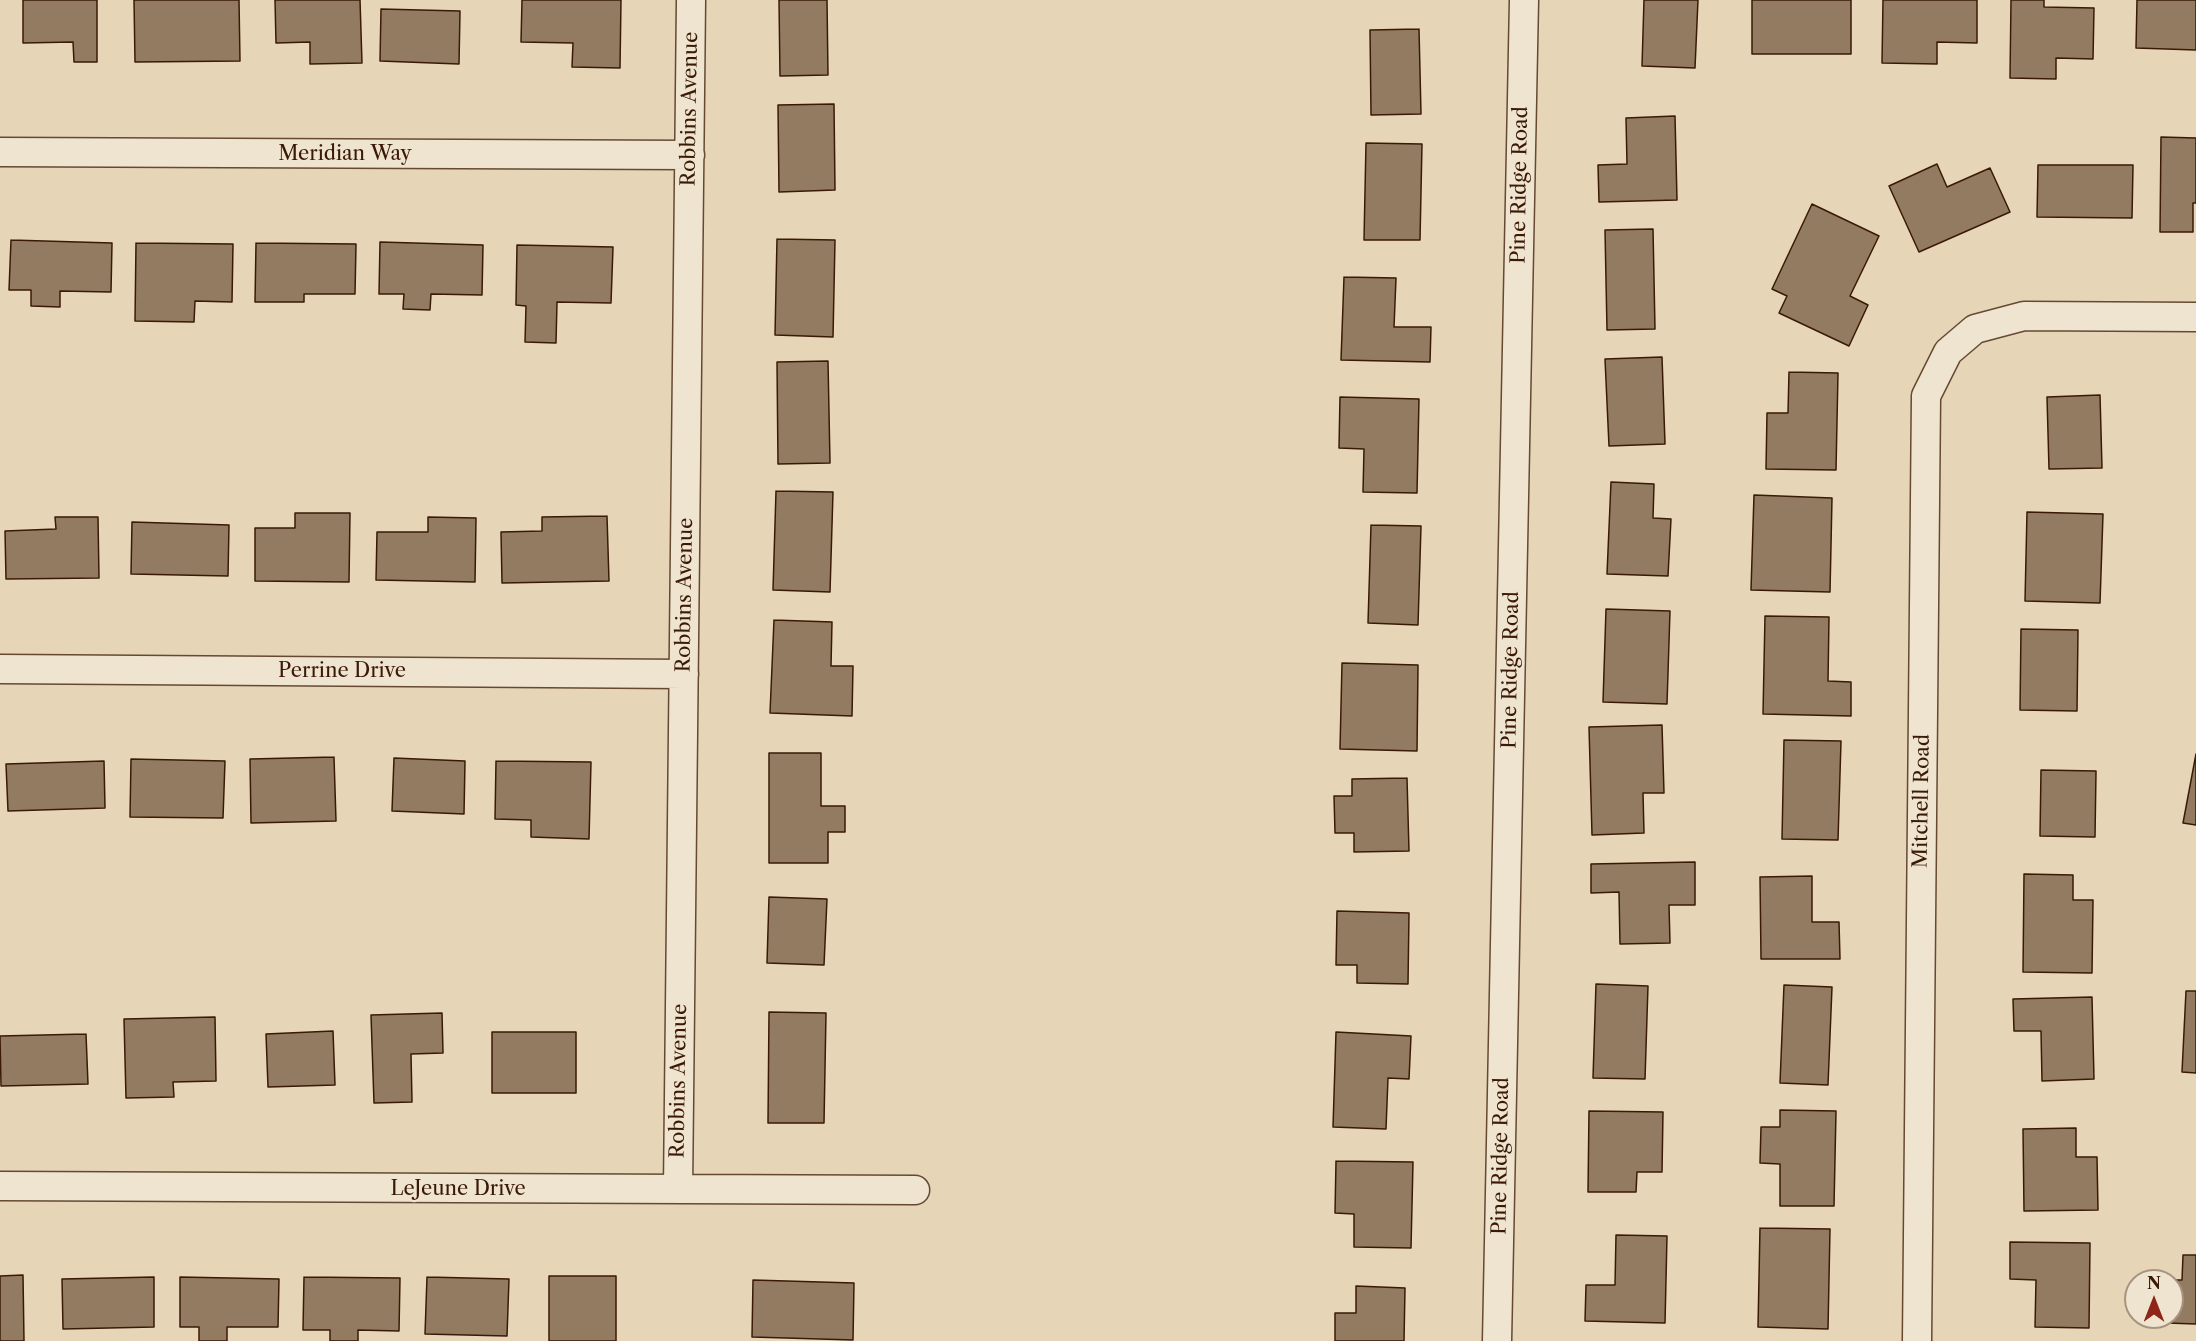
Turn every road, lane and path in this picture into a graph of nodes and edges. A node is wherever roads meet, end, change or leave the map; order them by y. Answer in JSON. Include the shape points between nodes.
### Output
{"nodes":[{"id":1,"x":691,"y":0,"type":"edge"},
{"id":2,"x":1524,"y":0,"type":"edge"},
{"id":3,"x":0,"y":152,"type":"edge"},
{"id":4,"x":690,"y":155,"type":"junction"},
{"id":5,"x":2196,"y":317,"type":"edge"},
{"id":6,"x":0,"y":669,"type":"edge"},
{"id":7,"x":684,"y":674,"type":"junction"},
{"id":8,"x":0,"y":1186,"type":"edge"},
{"id":9,"x":678,"y":1190,"type":"junction"},
{"id":10,"x":915,"y":1190,"type":"dead end"},
{"id":11,"x":1497,"y":1341,"type":"edge"},
{"id":12,"x":1917,"y":1341,"type":"edge"}],
"edges":[{"from":1,"to":4,"type":"street","name":"Robbins Avenue"},
{"from":2,"to":11,"type":"street","name":"Pine Ridge Road"},
{"from":3,"to":4,"type":"street","name":"Meridian Way"},
{"from":4,"to":7,"type":"street","name":"Robbins Avenue"},
{"from":5,"to":12,"type":"street","name":"Mitchell Road","via":[[2024,316],[1975,329],[1948,352],[1926,396]]},
{"from":6,"to":7,"type":"street","name":"Perrine Drive"},
{"from":7,"to":9,"type":"street","name":"Robbins Avenue"},
{"from":8,"to":9,"type":"street","name":"LeJeune Drive"},
{"from":9,"to":10,"type":"street","name":"LeJeune Drive"}]}
